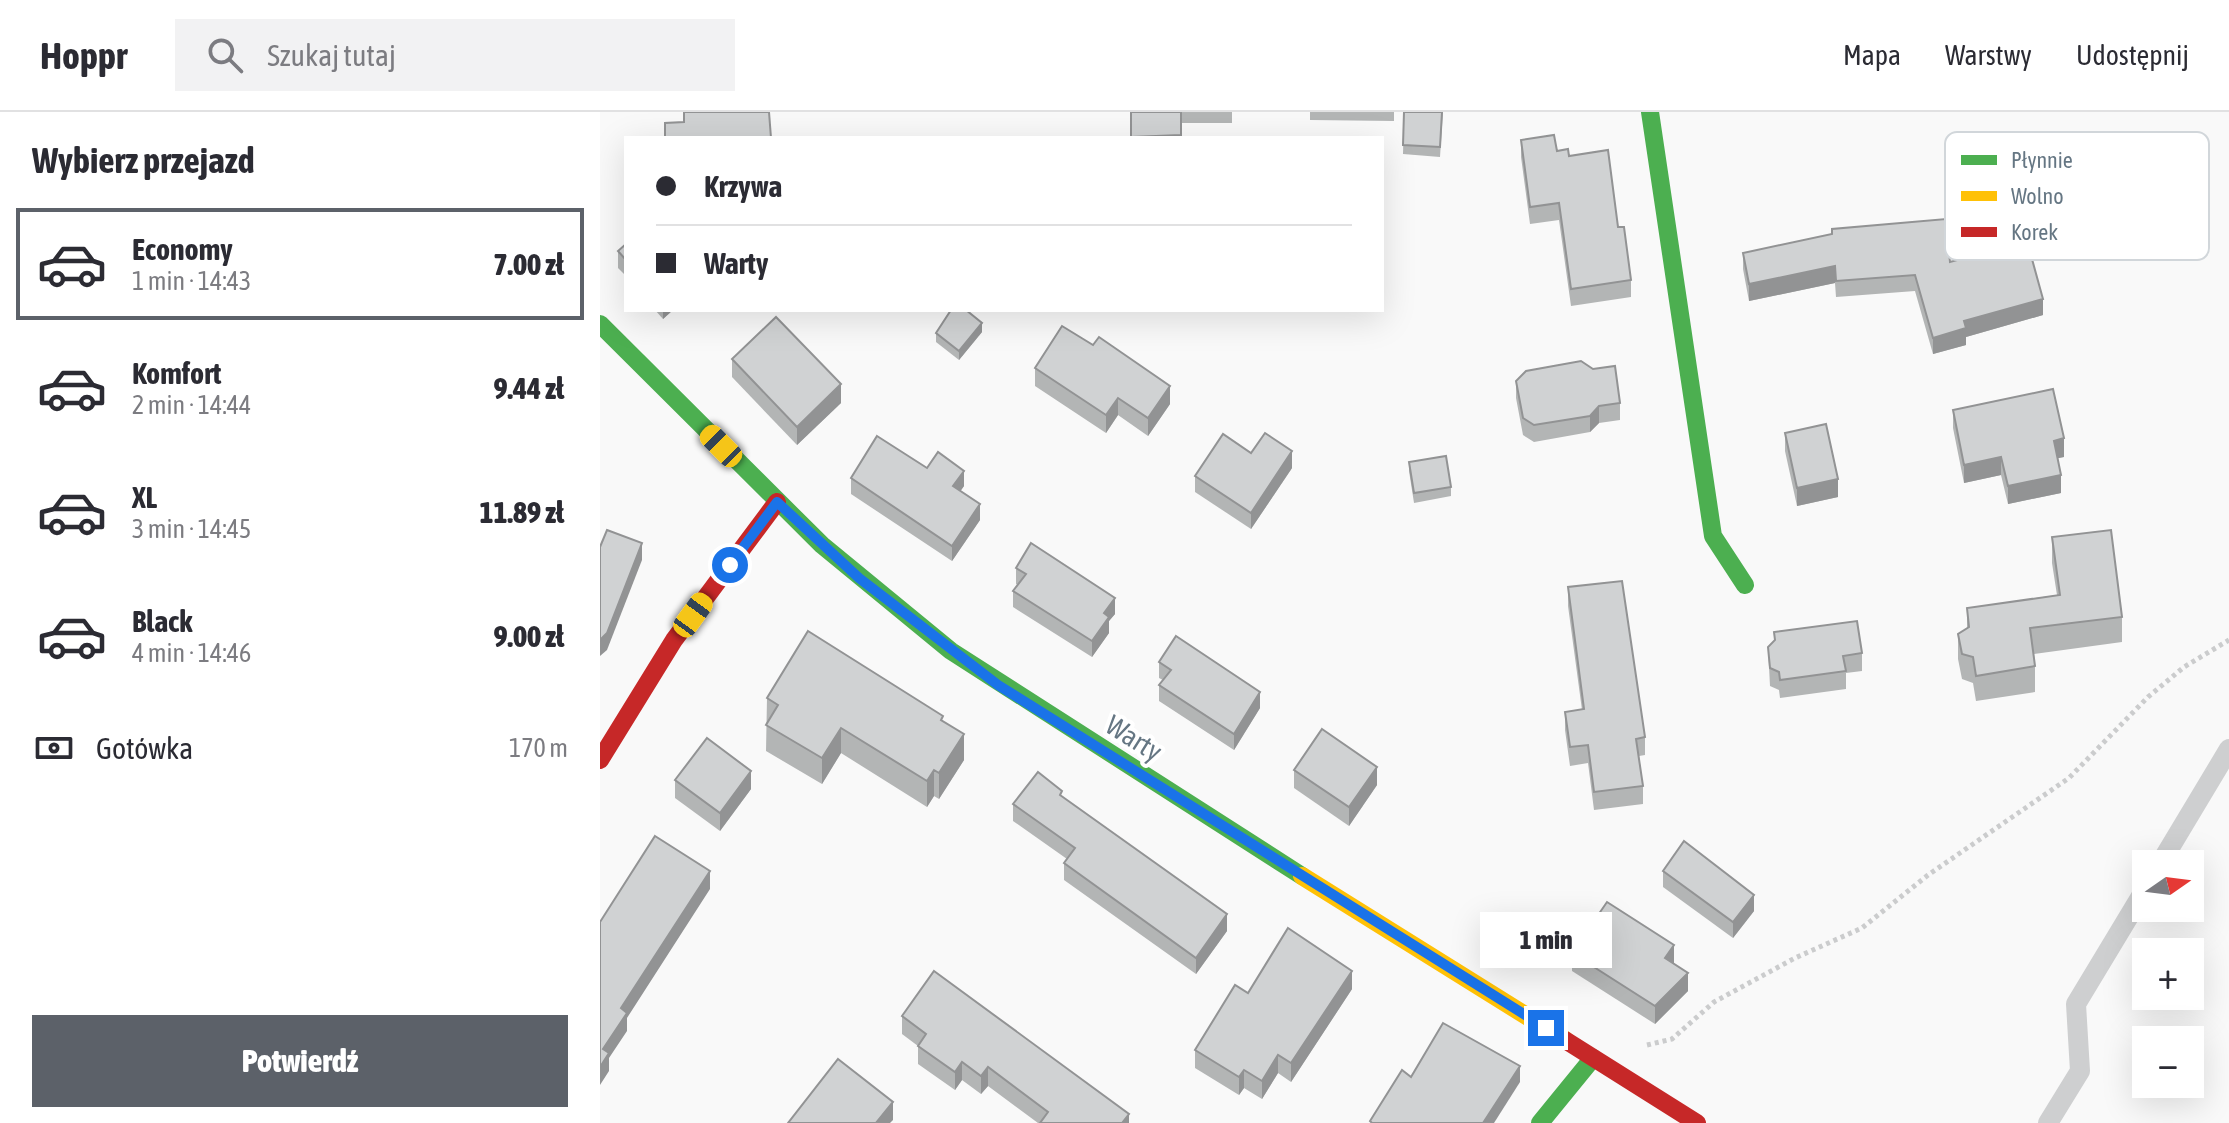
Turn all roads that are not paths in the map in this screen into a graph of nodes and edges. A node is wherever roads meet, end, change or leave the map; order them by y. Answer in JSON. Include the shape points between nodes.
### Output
{"nodes":[{"id":1,"x":1650,"y":112,"type":"edge"},
{"id":2,"x":600,"y":324,"type":"edge"},
{"id":3,"x":777,"y":502,"type":"junction"},
{"id":4,"x":1745,"y":585,"type":"dead end"},
{"id":5,"x":2229,"y":749,"type":"edge"},
{"id":6,"x":600,"y":760,"type":"edge"},
{"id":7,"x":2168,"y":850,"type":"edge"},
{"id":8,"x":2132,"y":911,"type":"edge"},
{"id":9,"x":1593,"y":1058,"type":"junction"},
{"id":10,"x":1540,"y":1123,"type":"edge"},
{"id":11,"x":1697,"y":1123,"type":"edge"},
{"id":12,"x":2048,"y":1123,"type":"edge"}],
"edges":[{"from":1,"to":4,"type":"main road","via":[[1713,536]]},
{"from":2,"to":3,"type":"main road","name":"Warty"},
{"from":3,"to":6,"type":"main road","via":[[674,640]]},
{"from":3,"to":9,"type":"main road","name":"Warty","via":[[859,578],[998,685]]},
{"from":5,"to":7,"type":"lane"},
{"from":8,"to":12,"type":"lane","via":[[2076,1004],[2080,1071]]},
{"from":9,"to":10,"type":"main road"},
{"from":9,"to":11,"type":"main road","name":"Warty"}]}
